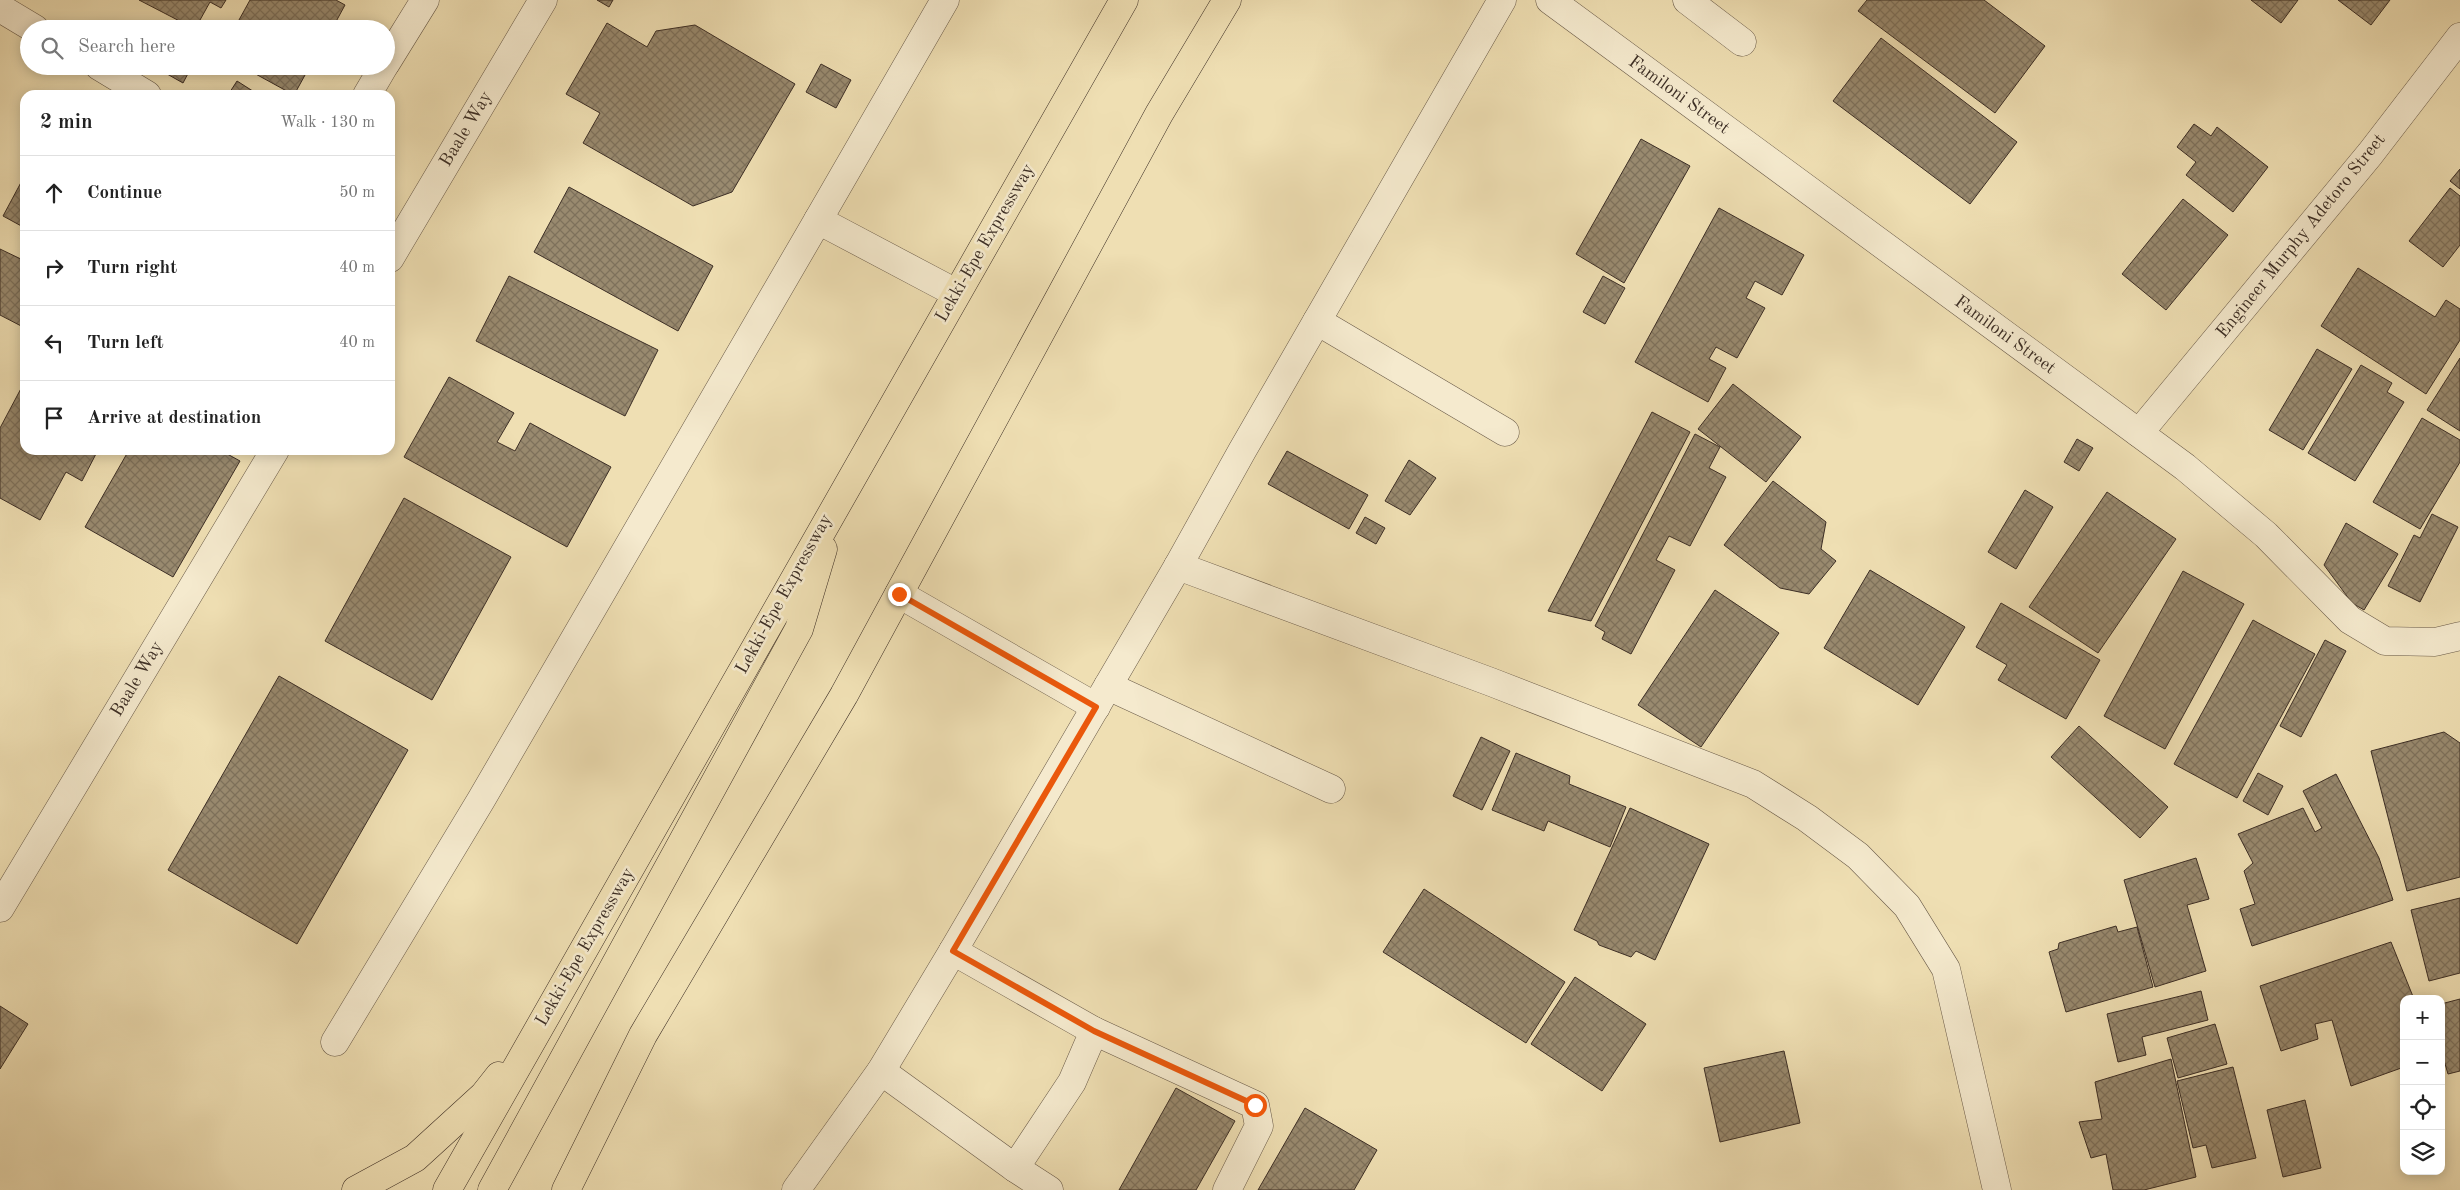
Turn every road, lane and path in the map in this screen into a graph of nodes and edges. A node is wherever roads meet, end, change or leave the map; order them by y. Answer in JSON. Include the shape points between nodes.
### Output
{"nodes":[{"id":1,"x":425,"y":0,"type":"edge"},
{"id":2,"x":542,"y":0,"type":"edge"},
{"id":3,"x":945,"y":0,"type":"edge"},
{"id":4,"x":1124,"y":0,"type":"edge"},
{"id":5,"x":1227,"y":0,"type":"edge"},
{"id":6,"x":1502,"y":0,"type":"edge"},
{"id":7,"x":1550,"y":0,"type":"edge"},
{"id":8,"x":1687,"y":0,"type":"edge"},
{"id":9,"x":0,"y":8,"type":"edge"},
{"id":10,"x":20,"y":20,"type":"edge"},
{"id":11,"x":2460,"y":38,"type":"edge"},
{"id":12,"x":1742,"y":42,"type":"dead end"},
{"id":13,"x":395,"y":49,"type":"edge"},
{"id":14,"x":114,"y":75,"type":"edge"},
{"id":15,"x":379,"y":75,"type":"edge"},
{"id":16,"x":139,"y":90,"type":"edge"},
{"id":17,"x":370,"y":90,"type":"edge"},
{"id":18,"x":818,"y":220,"type":"junction"},
{"id":19,"x":395,"y":250,"type":"edge"},
{"id":20,"x":956,"y":293,"type":"junction"},
{"id":21,"x":1317,"y":321,"type":"junction"},
{"id":22,"x":1505,"y":432,"type":"dead end"},
{"id":23,"x":2139,"y":433,"type":"junction"},
{"id":24,"x":272,"y":455,"type":"edge"},
{"id":25,"x":837,"y":502,"type":"junction"},
{"id":26,"x":1178,"y":566,"type":"junction"},
{"id":27,"x":899,"y":594,"type":"junction"},
{"id":28,"x":2460,"y":636,"type":"edge"},
{"id":29,"x":1102,"y":697,"type":"junction"},
{"id":30,"x":1331,"y":789,"type":"dead end"},
{"id":31,"x":0,"y":908,"type":"edge"},
{"id":32,"x":953,"y":951,"type":"junction"},
{"id":33,"x":550,"y":1009,"type":"junction"},
{"id":34,"x":1094,"y":1031,"type":"junction"},
{"id":35,"x":643,"y":1035,"type":"junction"},
{"id":36,"x":335,"y":1042,"type":"dead end"},
{"id":37,"x":881,"y":1070,"type":"junction"},
{"id":38,"x":1015,"y":1168,"type":"junction"},
{"id":39,"x":356,"y":1190,"type":"edge"},
{"id":40,"x":447,"y":1190,"type":"edge"},
{"id":41,"x":492,"y":1190,"type":"edge"},
{"id":42,"x":566,"y":1190,"type":"edge"},
{"id":43,"x":583,"y":1190,"type":"edge"},
{"id":44,"x":796,"y":1190,"type":"edge"},
{"id":45,"x":1050,"y":1190,"type":"edge"},
{"id":46,"x":1227,"y":1190,"type":"edge"},
{"id":47,"x":1997,"y":1190,"type":"edge"}],
"edges":[{"from":1,"to":13,"type":"street"},
{"from":2,"to":19,"type":"street","name":"Baale Way"},
{"from":3,"to":18,"type":"street"},
{"from":4,"to":20,"type":"highway","name":"Lekki-Epe Expressway"},
{"from":5,"to":27,"type":"highway","via":[[1159,114]]},
{"from":6,"to":21,"type":"street"},
{"from":7,"to":23,"type":"street","name":"Familoni Street"},
{"from":8,"to":12,"type":"street"},
{"from":9,"to":10,"type":"street"},
{"from":11,"to":23,"type":"street","name":"Engineer Murphy Adetoro Street","via":[[2370,154]]},
{"from":14,"to":16,"type":"street"},
{"from":15,"to":17,"type":"street"},
{"from":18,"to":20,"type":"street"},
{"from":18,"to":36,"type":"street","via":[[491,783]]},
{"from":20,"to":25,"type":"highway","name":"Lekki-Epe Expressway"},
{"from":21,"to":22,"type":"street"},
{"from":21,"to":26,"type":"street"},
{"from":23,"to":28,"type":"street","name":"Familoni Street","via":[[2266,535],[2350,620],[2385,641],[2435,642]]},
{"from":24,"to":31,"type":"street","name":"Baale Way"},
{"from":25,"to":33,"type":"highway","name":"Lekki-Epe Expressway"},
{"from":25,"to":41,"type":"highway","via":[[799,629]]},
{"from":26,"to":29,"type":"street"},
{"from":26,"to":47,"type":"street","via":[[1753,784],[1858,856],[1907,906],[1946,969]]},
{"from":27,"to":29,"type":"street"},
{"from":27,"to":35,"type":"highway","via":[[844,694]]},
{"from":29,"to":30,"type":"street"},
{"from":29,"to":32,"type":"street"},
{"from":32,"to":34,"type":"street"},
{"from":32,"to":37,"type":"street"},
{"from":33,"to":39,"type":"highway","via":[[484,1095],[415,1158]]},
{"from":33,"to":40,"type":"highway","name":"Lekki-Epe Expressway"},
{"from":34,"to":38,"type":"street","via":[[1072,1082]]},
{"from":34,"to":46,"type":"street","via":[[1255,1105],[1259,1126]]},
{"from":35,"to":42,"type":"highway"},
{"from":35,"to":43,"type":"highway","via":[[586,1175]]},
{"from":37,"to":38,"type":"street"},
{"from":37,"to":44,"type":"street"},
{"from":38,"to":45,"type":"street"}]}
